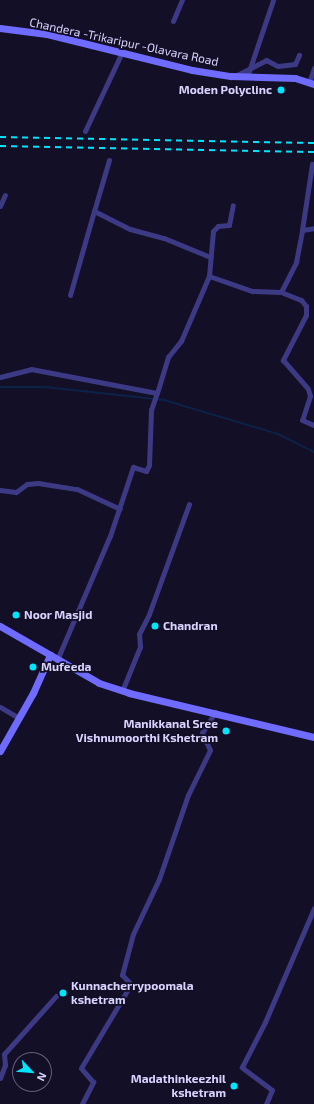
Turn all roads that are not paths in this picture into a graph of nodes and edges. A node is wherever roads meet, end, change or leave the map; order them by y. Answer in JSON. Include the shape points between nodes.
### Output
{"nodes":[{"id":1,"x":182,"y":0,"type":"edge"},
{"id":2,"x":273,"y":0,"type":"edge"},
{"id":3,"x":173,"y":21,"type":"dead end"},
{"id":4,"x":0,"y":28,"type":"edge"},
{"id":5,"x":122,"y":52,"type":"junction"},
{"id":6,"x":299,"y":55,"type":"dead end"},
{"id":7,"x":314,"y":68,"type":"edge"},
{"id":8,"x":250,"y":69,"type":"junction"},
{"id":9,"x":235,"y":76,"type":"junction"},
{"id":10,"x":247,"y":77,"type":"junction"},
{"id":11,"x":312,"y":83,"type":"edge"},
{"id":12,"x":85,"y":131,"type":"dead end"},
{"id":13,"x":109,"y":160,"type":"dead end"},
{"id":14,"x":312,"y":164,"type":"dead end"},
{"id":15,"x":5,"y":195,"type":"dead end"},
{"id":16,"x":233,"y":205,"type":"dead end"},
{"id":17,"x":0,"y":206,"type":"edge"},
{"id":18,"x":94,"y":210,"type":"junction"},
{"id":19,"x":314,"y":228,"type":"edge"},
{"id":20,"x":302,"y":230,"type":"junction"},
{"id":21,"x":210,"y":257,"type":"junction"},
{"id":22,"x":208,"y":276,"type":"junction"},
{"id":23,"x":281,"y":292,"type":"junction"},
{"id":24,"x":70,"y":294,"type":"dead end"},
{"id":25,"x":0,"y":377,"type":"edge"},
{"id":26,"x":156,"y":397,"type":"junction"},
{"id":27,"x":314,"y":425,"type":"edge"},
{"id":28,"x":0,"y":490,"type":"edge"},
{"id":29,"x":189,"y":504,"type":"dead end"},
{"id":30,"x":120,"y":509,"type":"junction"},
{"id":31,"x":0,"y":626,"type":"edge"},
{"id":32,"x":50,"y":655,"type":"junction"},
{"id":33,"x":58,"y":660,"type":"junction"},
{"id":34,"x":122,"y":691,"type":"junction"},
{"id":35,"x":0,"y":707,"type":"edge"},
{"id":36,"x":215,"y":712,"type":"junction"},
{"id":37,"x":19,"y":718,"type":"junction"},
{"id":38,"x":314,"y":737,"type":"edge"},
{"id":39,"x":0,"y":751,"type":"edge"},
{"id":40,"x":314,"y":908,"type":"edge"},
{"id":41,"x":56,"y":996,"type":"dead end"},
{"id":42,"x":2,"y":1054,"type":"edge"},
{"id":43,"x":0,"y":1078,"type":"edge"},
{"id":44,"x":82,"y":1104,"type":"edge"},
{"id":45,"x":266,"y":1104,"type":"edge"}],
"edges":[{"from":1,"to":3,"type":"street"},
{"from":2,"to":8,"type":"street"},
{"from":4,"to":5,"type":"main road","name":"Chandera -Trikaripur -Olavara Road","via":[[47,34]]},
{"from":5,"to":9,"type":"main road","name":"Chandera -Trikaripur -Olavara Road","via":[[192,70]]},
{"from":5,"to":12,"type":"street"},
{"from":6,"to":8,"type":"street","via":[[295,64],[278,66],[266,60]]},
{"from":7,"to":11,"type":"street"},
{"from":8,"to":9,"type":"street"},
{"from":8,"to":10,"type":"street"},
{"from":9,"to":10,"type":"main road","name":"Chandera -Trikaripur -Olavara Road"},
{"from":10,"to":11,"type":"main road","name":"Chandera -Trikaripur -Olavara Road","via":[[295,78]]},
{"from":13,"to":18,"type":"street"},
{"from":14,"to":20,"type":"street"},
{"from":15,"to":17,"type":"street"},
{"from":16,"to":21,"type":"street","via":[[229,225],[218,226],[213,231]]},
{"from":18,"to":21,"type":"street","via":[[130,229],[164,238]]},
{"from":18,"to":24,"type":"street"},
{"from":19,"to":20,"type":"street"},
{"from":20,"to":23,"type":"street","via":[[296,262]]},
{"from":21,"to":22,"type":"street"},
{"from":22,"to":23,"type":"street","via":[[252,291]]},
{"from":22,"to":26,"type":"street","via":[[181,341],[168,357]]},
{"from":23,"to":27,"type":"street","via":[[305,302],[307,309],[306,316],[283,360],[308,389],[310,396],[302,420]]},
{"from":25,"to":26,"type":"street","via":[[31,369]]},
{"from":26,"to":30,"type":"street","via":[[151,410],[149,465],[146,471],[133,467]]},
{"from":28,"to":30,"type":"street","via":[[16,492],[27,484],[38,483],[77,489]]},
{"from":29,"to":34,"type":"street","via":[[149,614],[139,634],[140,647]]},
{"from":30,"to":33,"type":"street"},
{"from":31,"to":32,"type":"main road"},
{"from":32,"to":33,"type":"main road"},
{"from":32,"to":37,"type":"main road"},
{"from":33,"to":34,"type":"main road","via":[[99,683]]},
{"from":34,"to":36,"type":"main road"},
{"from":35,"to":37,"type":"street"},
{"from":36,"to":38,"type":"main road"},
{"from":36,"to":44,"type":"street","via":[[202,733],[210,750],[188,795],[159,879],[133,934],[122,975],[131,984],[81,1068],[93,1082]]},
{"from":37,"to":39,"type":"main road"},
{"from":40,"to":45,"type":"street","via":[[265,1022],[242,1067],[272,1090]]},
{"from":41,"to":42,"type":"street"},
{"from":42,"to":43,"type":"street","via":[[5,1065]]}]}
